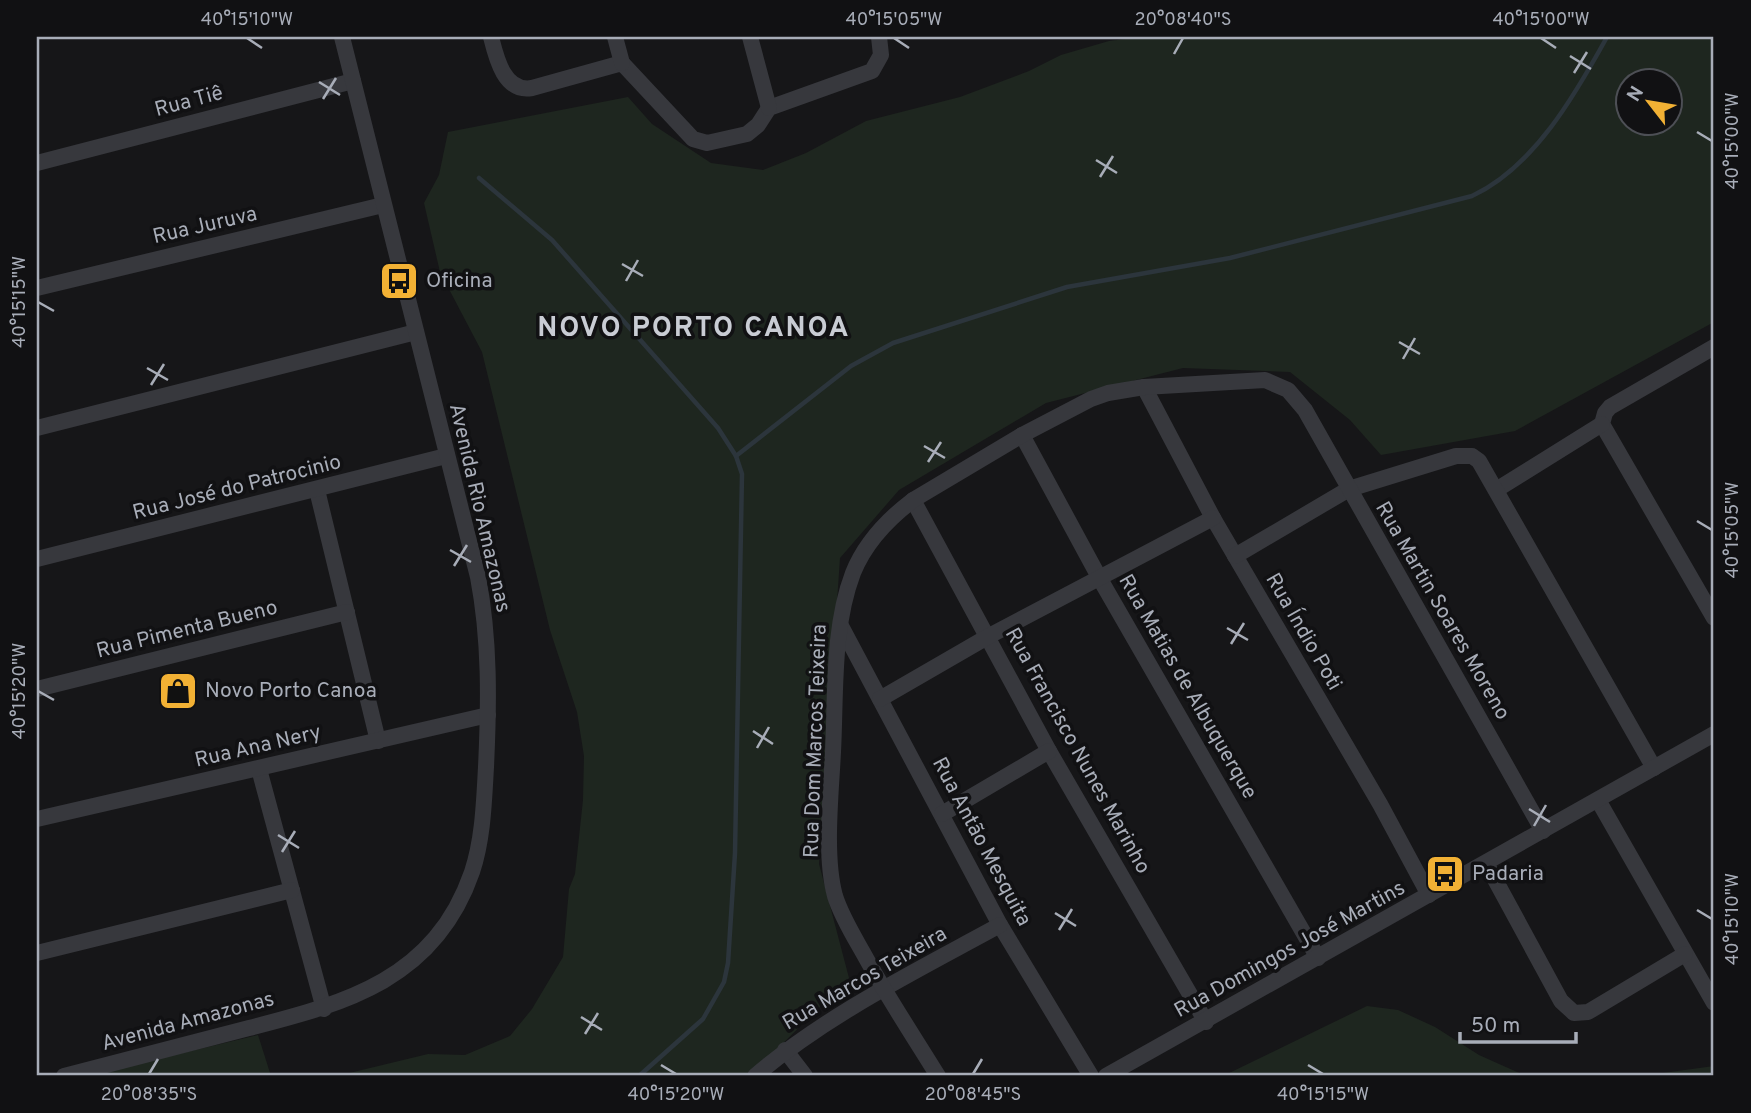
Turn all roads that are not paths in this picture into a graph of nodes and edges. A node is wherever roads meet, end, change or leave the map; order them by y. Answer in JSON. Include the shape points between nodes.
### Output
{"nodes":[{"id":1,"x":342,"y":37,"type":"edge"},
{"id":2,"x":491,"y":37,"type":"edge"},
{"id":3,"x":615,"y":37,"type":"edge"},
{"id":4,"x":750,"y":37,"type":"edge"},
{"id":5,"x":879,"y":37,"type":"edge"},
{"id":6,"x":622,"y":63,"type":"junction"},
{"id":7,"x":353,"y":81,"type":"junction"},
{"id":8,"x":769,"y":108,"type":"junction"},
{"id":9,"x":37,"y":163,"type":"edge"},
{"id":10,"x":383,"y":205,"type":"junction"},
{"id":11,"x":37,"y":288,"type":"edge"},
{"id":12,"x":416,"y":332,"type":"junction"},
{"id":13,"x":1714,"y":348,"type":"edge"},
{"id":14,"x":1144,"y":387,"type":"junction"},
{"id":15,"x":1305,"y":410,"type":"joint"},
{"id":16,"x":1602,"y":424,"type":"junction"},
{"id":17,"x":37,"y":428,"type":"edge"},
{"id":18,"x":1022,"y":435,"type":"junction"},
{"id":19,"x":446,"y":456,"type":"junction"},
{"id":20,"x":1349,"y":489,"type":"junction"},
{"id":21,"x":317,"y":490,"type":"junction"},
{"id":22,"x":1496,"y":490,"type":"junction"},
{"id":23,"x":913,"y":500,"type":"junction"},
{"id":24,"x":1213,"y":518,"type":"junction"},
{"id":25,"x":1235,"y":556,"type":"junction"},
{"id":26,"x":37,"y":559,"type":"edge"},
{"id":27,"x":1100,"y":579,"type":"junction"},
{"id":28,"x":347,"y":612,"type":"junction"},
{"id":29,"x":1714,"y":618,"type":"edge"},
{"id":30,"x":840,"y":624,"type":"junction"},
{"id":31,"x":989,"y":636,"type":"junction"},
{"id":32,"x":37,"y":690,"type":"edge"},
{"id":33,"x":880,"y":699,"type":"junction"},
{"id":34,"x":488,"y":715,"type":"junction"},
{"id":35,"x":1714,"y":736,"type":"edge"},
{"id":36,"x":378,"y":741,"type":"junction"},
{"id":37,"x":1049,"y":751,"type":"junction"},
{"id":38,"x":1654,"y":768,"type":"junction"},
{"id":39,"x":259,"y":769,"type":"junction"},
{"id":40,"x":1598,"y":800,"type":"junction"},
{"id":41,"x":942,"y":814,"type":"junction"},
{"id":42,"x":37,"y":819,"type":"edge"},
{"id":43,"x":1543,"y":831,"type":"junction"},
{"id":44,"x":1486,"y":863,"type":"junction"},
{"id":45,"x":292,"y":890,"type":"junction"},
{"id":46,"x":1429,"y":895,"type":"junction"},
{"id":47,"x":1000,"y":925,"type":"junction"},
{"id":48,"x":37,"y":953,"type":"edge"},
{"id":49,"x":1685,"y":954,"type":"junction"},
{"id":50,"x":1318,"y":958,"type":"junction"},
{"id":51,"x":883,"y":989,"type":"junction"},
{"id":52,"x":1714,"y":1003,"type":"edge"},
{"id":53,"x":324,"y":1009,"type":"junction"},
{"id":54,"x":1206,"y":1022,"type":"junction"},
{"id":55,"x":785,"y":1050,"type":"junction"},
{"id":56,"x":64,"y":1076,"type":"edge"},
{"id":57,"x":755,"y":1076,"type":"edge"},
{"id":58,"x":806,"y":1076,"type":"edge"},
{"id":59,"x":938,"y":1076,"type":"edge"},
{"id":60,"x":1091,"y":1076,"type":"edge"},
{"id":61,"x":1106,"y":1076,"type":"edge"}],
"edges":[{"from":1,"to":7,"type":"street","name":"Avenida Rio Amazonas"},
{"from":2,"to":6,"type":"street","via":[[498,62],[520,89]]},
{"from":3,"to":6,"type":"street"},
{"from":4,"to":8,"type":"street"},
{"from":5,"to":8,"type":"street","via":[[879,60],[872,71]]},
{"from":6,"to":8,"type":"street","via":[[699,142],[747,134]]},
{"from":7,"to":9,"type":"street","name":"Rua Tiê"},
{"from":7,"to":10,"type":"street","name":"Avenida Rio Amazonas"},
{"from":10,"to":11,"type":"street","name":"Rua Juruva"},
{"from":10,"to":12,"type":"street","name":"Avenida Rio Amazonas"},
{"from":12,"to":17,"type":"street"},
{"from":12,"to":19,"type":"street","name":"Avenida Rio Amazonas"},
{"from":13,"to":16,"type":"street","via":[[1610,407]]},
{"from":14,"to":15,"type":"street","name":"Rua Dom Marcos Teixeira","via":[[1265,380],[1288,390]]},
{"from":14,"to":18,"type":"street","name":"Rua Dom Marcos Teixeira","via":[[1091,399]]},
{"from":14,"to":24,"type":"street","name":"Rua Índio Poti"},
{"from":15,"to":20,"type":"street","name":"Rua Martin Soares Moreno"},
{"from":16,"to":22,"type":"street"},
{"from":16,"to":29,"type":"street"},
{"from":18,"to":23,"type":"street","name":"Rua Dom Marcos Teixeira"},
{"from":18,"to":27,"type":"street","name":"Rua Matias de Albuquerque"},
{"from":19,"to":21,"type":"street","name":"Rua José do Patrocinio"},
{"from":19,"to":34,"type":"street","name":"Avenida Rio Amazonas","via":[[484,610]]},
{"from":20,"to":22,"type":"street","via":[[1456,456],[1472,456]]},
{"from":20,"to":25,"type":"street"},
{"from":20,"to":43,"type":"street","name":"Rua Martin Soares Moreno"},
{"from":21,"to":26,"type":"street","name":"Rua José do Patrocinio"},
{"from":21,"to":28,"type":"street"},
{"from":22,"to":38,"type":"street"},
{"from":23,"to":30,"type":"street","name":"Rua Dom Marcos Teixeira","via":[[881,528],[865,551],[854,572]]},
{"from":23,"to":31,"type":"street","name":"Rua Francisco Nunes Marinho"},
{"from":24,"to":25,"type":"street","name":"Rua Índio Poti"},
{"from":24,"to":27,"type":"street"},
{"from":25,"to":46,"type":"street","name":"Rua Índio Poti"},
{"from":27,"to":31,"type":"street"},
{"from":27,"to":50,"type":"street","name":"Rua Matias de Albuquerque"},
{"from":28,"to":32,"type":"street","name":"Rua Pimenta Bueno"},
{"from":28,"to":36,"type":"street"},
{"from":30,"to":33,"type":"street","name":"Rua Antão Mesquita"},
{"from":30,"to":51,"type":"street","name":"Rua Dom Marcos Teixeira","via":[[830,859],[840,910]]},
{"from":31,"to":33,"type":"street"},
{"from":31,"to":37,"type":"street","name":"Rua Francisco Nunes Marinho"},
{"from":33,"to":41,"type":"street","name":"Rua Antão Mesquita"},
{"from":34,"to":36,"type":"street","name":"Rua Ana Nery"},
{"from":34,"to":53,"type":"street","name":"Avenida Rio Amazonas","via":[[479,843],[461,898],[433,940],[394,976]]},
{"from":35,"to":38,"type":"street","name":"Rua Domingos José Martins"},
{"from":36,"to":39,"type":"street","name":"Rua Ana Nery"},
{"from":37,"to":41,"type":"street"},
{"from":37,"to":54,"type":"street","name":"Rua Francisco Nunes Marinho"},
{"from":38,"to":40,"type":"street","name":"Rua Domingos José Martins"},
{"from":39,"to":42,"type":"street","name":"Rua Ana Nery"},
{"from":39,"to":45,"type":"street"},
{"from":40,"to":43,"type":"street","name":"Rua Domingos José Martins"},
{"from":40,"to":49,"type":"street"},
{"from":41,"to":47,"type":"street","name":"Rua Antão Mesquita"},
{"from":43,"to":44,"type":"street","name":"Rua Domingos José Martins"},
{"from":44,"to":46,"type":"street","name":"Rua Domingos José Martins"},
{"from":44,"to":49,"type":"street","via":[[1561,1001],[1574,1013],[1588,1012]]},
{"from":45,"to":48,"type":"street"},
{"from":45,"to":53,"type":"street"},
{"from":46,"to":50,"type":"street","name":"Rua Domingos José Martins"},
{"from":47,"to":51,"type":"street","name":"Rua Marcos Teixeira"},
{"from":47,"to":60,"type":"street","name":"Rua Antão Mesquita"},
{"from":49,"to":52,"type":"street"},
{"from":50,"to":54,"type":"street","name":"Rua Domingos José Martins"},
{"from":51,"to":55,"type":"street","name":"Rua Marcos Teixeira"},
{"from":51,"to":59,"type":"street","name":"Rua Dom Marcos Teixeira"},
{"from":53,"to":56,"type":"street","name":"Avenida Amazonas"},
{"from":54,"to":61,"type":"street","name":"Rua Domingos José Martins"},
{"from":55,"to":57,"type":"street","name":"Rua Marcos Teixeira"},
{"from":55,"to":58,"type":"street"}]}
